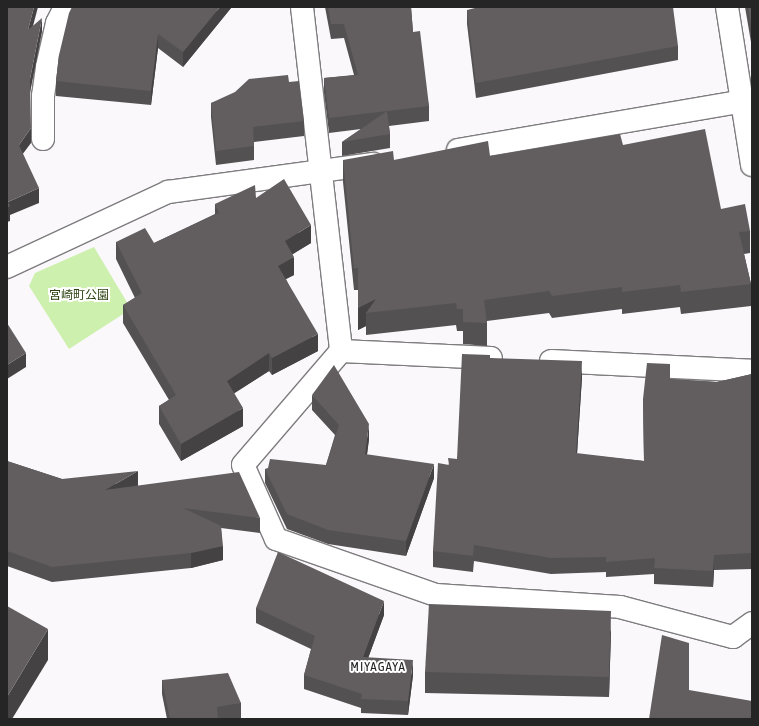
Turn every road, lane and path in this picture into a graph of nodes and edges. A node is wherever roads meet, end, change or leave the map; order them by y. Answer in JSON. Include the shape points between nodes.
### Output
{"nodes":[{"id":1,"x":65,"y":7,"type":"edge"},
{"id":2,"x":302,"y":7,"type":"edge"},
{"id":3,"x":727,"y":7,"type":"edge"},
{"id":4,"x":740,"y":102,"type":"junction"},
{"id":5,"x":43,"y":139,"type":"dead end"},
{"id":6,"x":436,"y":154,"type":"edge"},
{"id":7,"x":390,"y":162,"type":"edge"},
{"id":8,"x":752,"y":165,"type":"edge"},
{"id":9,"x":319,"y":173,"type":"junction"},
{"id":10,"x":7,"y":267,"type":"edge"},
{"id":11,"x":341,"y":351,"type":"junction"},
{"id":12,"x":752,"y":371,"type":"edge"},
{"id":13,"x":752,"y":623,"type":"edge"}],
"edges":[{"from":1,"to":5,"type":"street","via":[[57,23],[47,67],[43,96]]},
{"from":2,"to":9,"type":"street"},
{"from":3,"to":4,"type":"street"},
{"from":4,"to":6,"type":"street"},
{"from":4,"to":8,"type":"street"},
{"from":7,"to":9,"type":"street"},
{"from":9,"to":10,"type":"street","via":[[168,192],[64,232]]},
{"from":9,"to":11,"type":"street"},
{"from":11,"to":12,"type":"street"},
{"from":11,"to":13,"type":"street","via":[[243,465],[276,539],[436,594],[620,607],[734,637]]}]}
